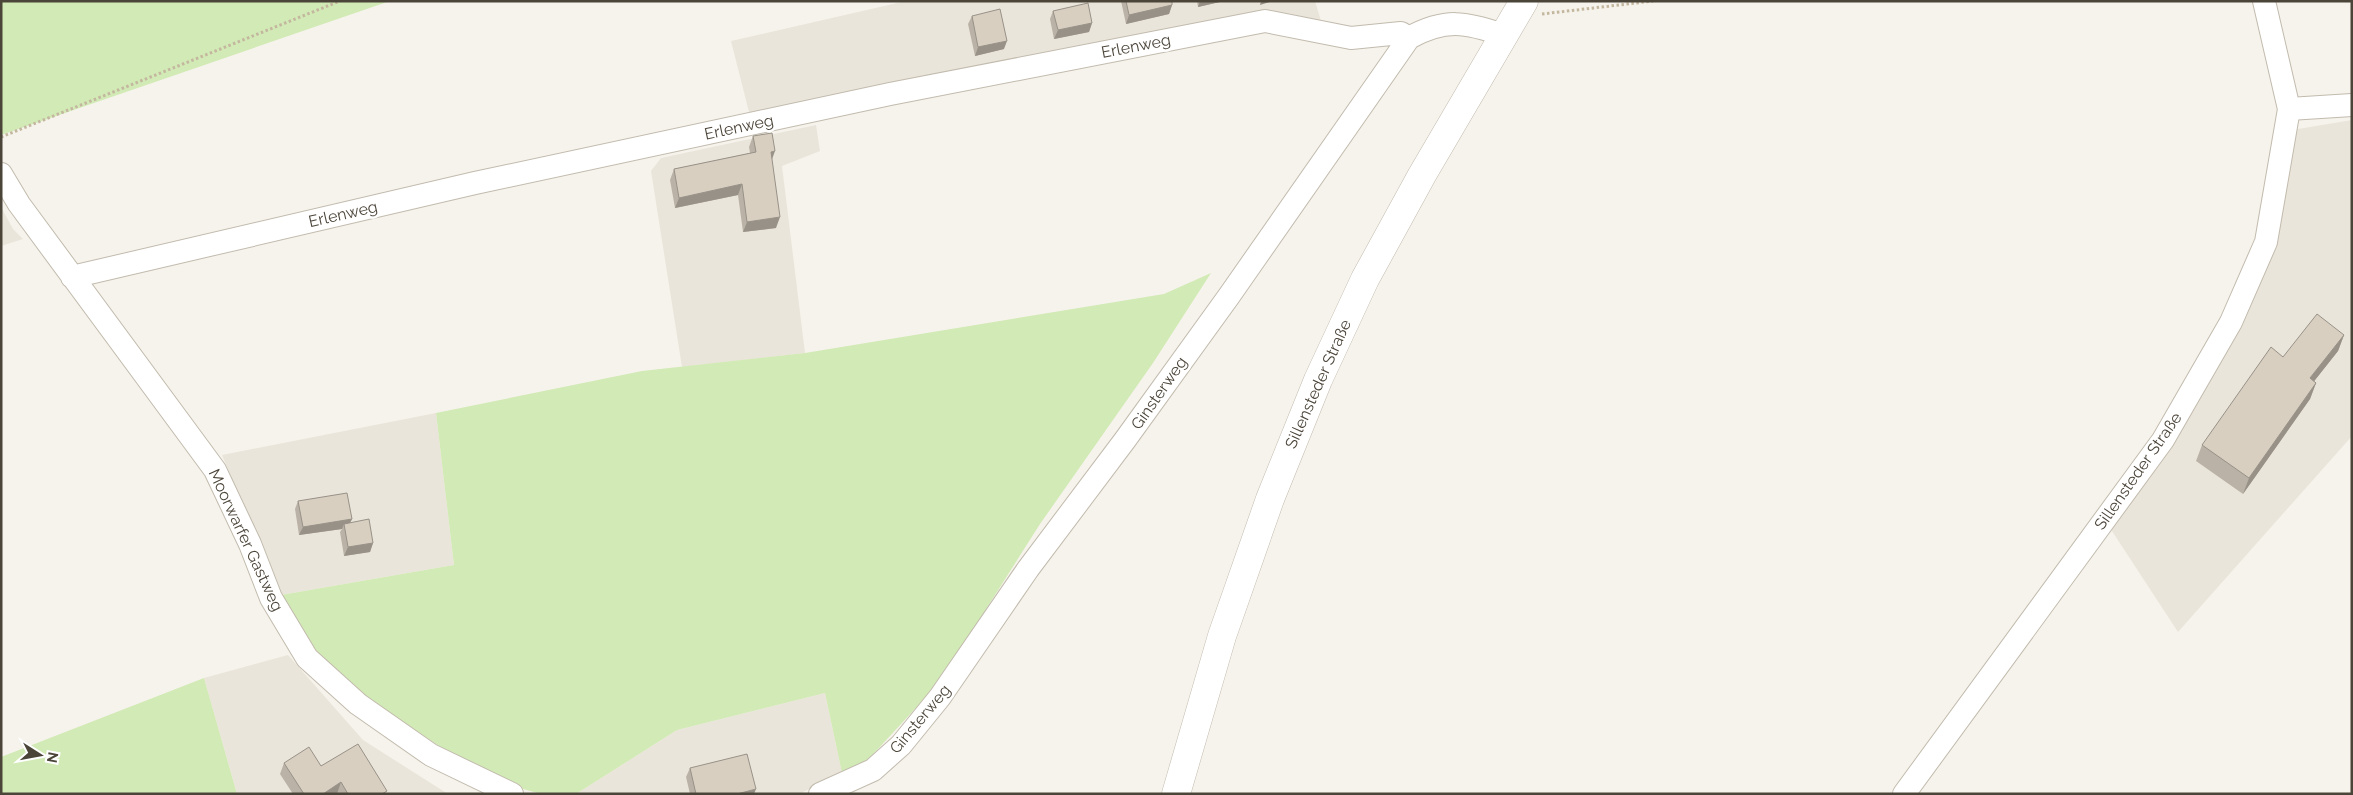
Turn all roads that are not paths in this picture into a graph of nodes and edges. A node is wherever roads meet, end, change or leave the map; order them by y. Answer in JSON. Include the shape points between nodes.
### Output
{"nodes":[{"id":1,"x":2264,"y":1,"type":"edge"},
{"id":2,"x":1529,"y":8,"type":"edge"},
{"id":3,"x":1503,"y":35,"type":"junction"},
{"id":4,"x":1409,"y":38,"type":"junction"},
{"id":5,"x":2352,"y":105,"type":"edge"},
{"id":6,"x":2289,"y":109,"type":"junction"},
{"id":7,"x":1,"y":174,"type":"edge"},
{"id":8,"x":72,"y":277,"type":"junction"},
{"id":9,"x":512,"y":794,"type":"edge"},
{"id":10,"x":820,"y":794,"type":"edge"},
{"id":11,"x":1176,"y":794,"type":"edge"},
{"id":12,"x":1904,"y":794,"type":"edge"}],
"edges":[{"from":1,"to":6,"type":"street","name":"Sillensteder Straße"},
{"from":2,"to":3,"type":"street","name":"Sillensteder Straße"},
{"from":3,"to":4,"type":"street","via":[[1472,25],[1448,22]]},
{"from":3,"to":11,"type":"street","name":"Sillensteder Straße","via":[[1365,279],[1318,380],[1270,499],[1222,636]]},
{"from":4,"to":8,"type":"street","name":"Erlenweg","via":[[1401,33],[1351,38],[1265,21],[890,94],[475,183]]},
{"from":4,"to":10,"type":"street","name":"Ginsterweg","via":[[940,697],[901,745],[873,770]]},
{"from":5,"to":6,"type":"street"},
{"from":6,"to":12,"type":"street","name":"Sillensteder Straße","via":[[2266,242],[2231,322],[2163,440]]},
{"from":7,"to":8,"type":"street","name":"Moorwarfer Gastweg"},
{"from":8,"to":9,"type":"street","name":"Moorwarfer Gastweg","via":[[215,470],[271,598],[307,658],[358,704],[431,755]]}]}
